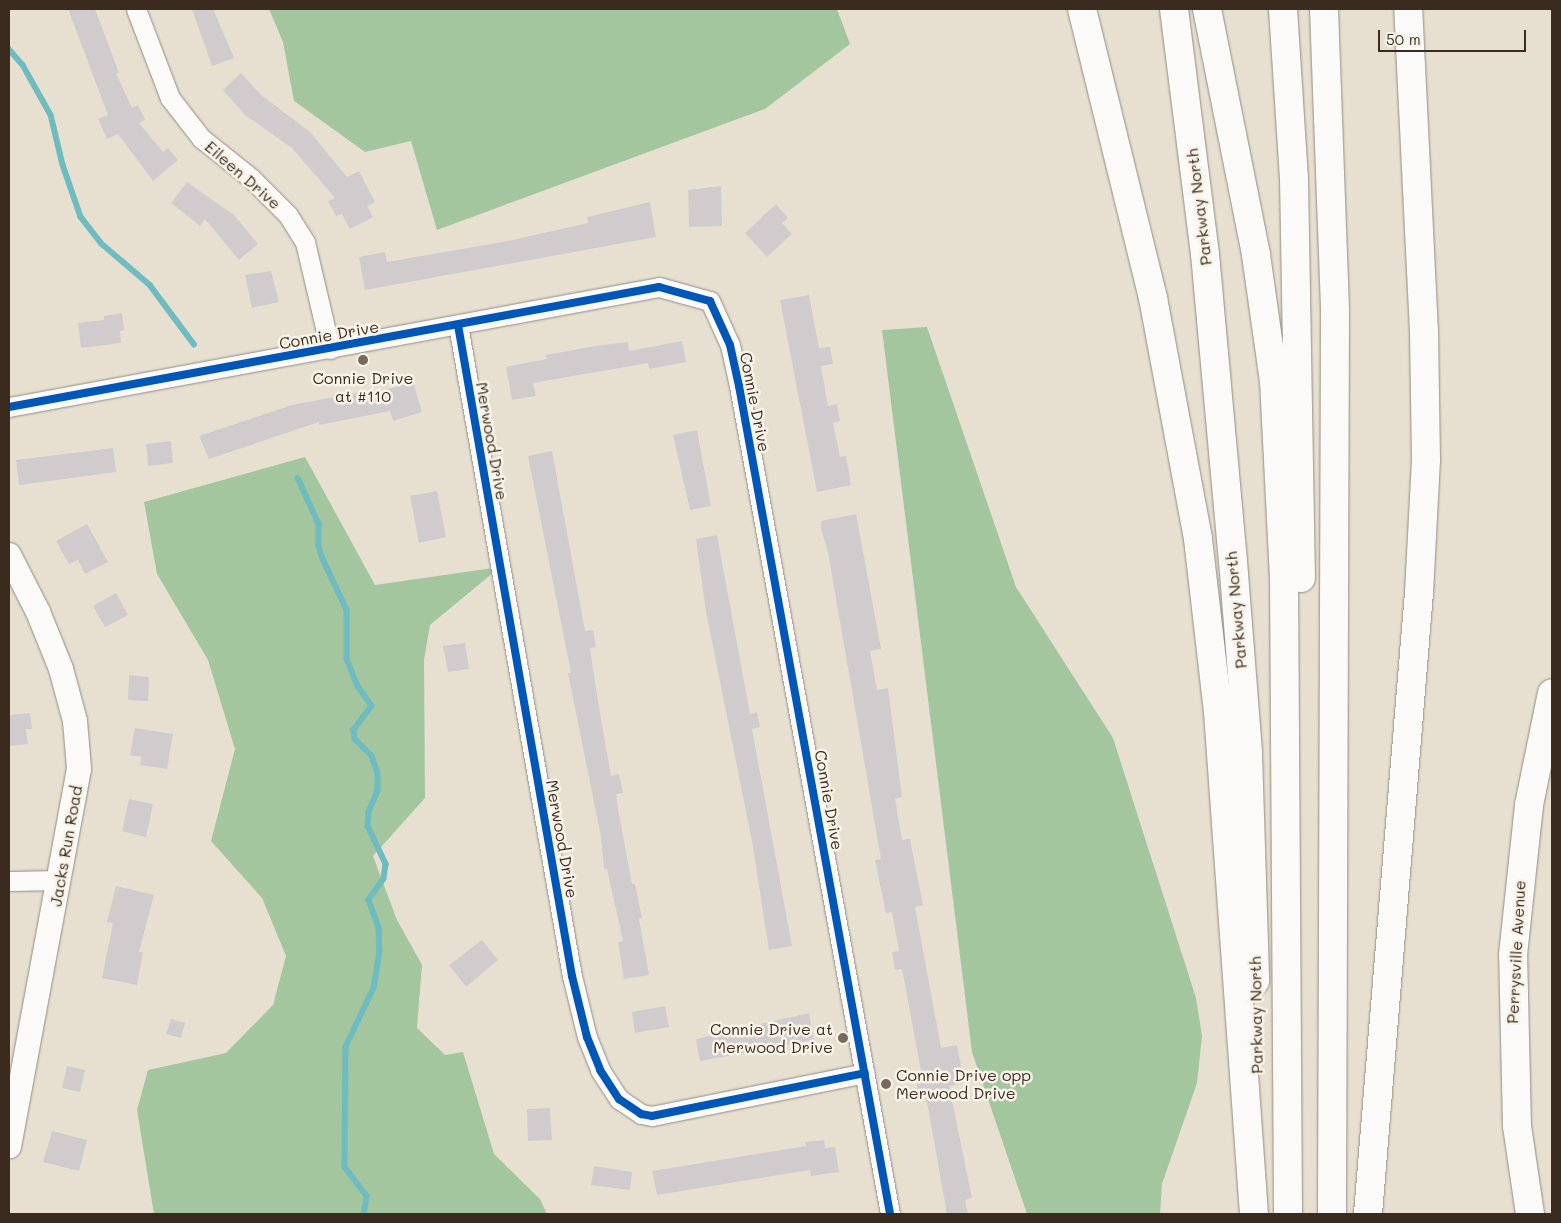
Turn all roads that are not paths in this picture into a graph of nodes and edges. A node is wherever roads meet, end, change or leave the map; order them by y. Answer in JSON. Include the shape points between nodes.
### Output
{"nodes":[{"id":1,"x":136,"y":9,"type":"edge"},
{"id":2,"x":1082,"y":9,"type":"edge"},
{"id":3,"x":1174,"y":9,"type":"edge"},
{"id":4,"x":1207,"y":9,"type":"edge"},
{"id":5,"x":1266,"y":9,"type":"edge"},
{"id":6,"x":1283,"y":9,"type":"edge"},
{"id":7,"x":1324,"y":9,"type":"edge"},
{"id":8,"x":1408,"y":9,"type":"edge"},
{"id":9,"x":458,"y":325,"type":"junction"},
{"id":10,"x":1297,"y":347,"type":"junction"},
{"id":11,"x":330,"y":349,"type":"junction"},
{"id":12,"x":9,"y":407,"type":"edge"},
{"id":13,"x":9,"y":555,"type":"edge"},
{"id":14,"x":1552,"y":693,"type":"edge"},
{"id":15,"x":60,"y":880,"type":"junction"},
{"id":16,"x":9,"y":881,"type":"edge"},
{"id":17,"x":865,"y":1073,"type":"junction"},
{"id":18,"x":9,"y":1148,"type":"edge"},
{"id":19,"x":890,"y":1214,"type":"edge"},
{"id":20,"x":1256,"y":1214,"type":"edge"},
{"id":21,"x":1288,"y":1214,"type":"edge"},
{"id":22,"x":1292,"y":1214,"type":"edge"},
{"id":23,"x":1332,"y":1214,"type":"edge"},
{"id":24,"x":1368,"y":1214,"type":"edge"},
{"id":25,"x":1530,"y":1214,"type":"edge"}],
"edges":[{"from":1,"to":11,"type":"street","name":"Eileen Drive","via":[[170,98],[201,138],[251,178],[288,215],[305,242]]},
{"from":2,"to":20,"type":"main road","via":[[1153,298],[1198,539],[1218,712]]},
{"from":3,"to":20,"type":"main road","name":"Parkway North","via":[[1205,254],[1248,753],[1256,1022]]},
{"from":4,"to":21,"type":"main road","via":[[1244,187],[1274,380],[1284,586]]},
{"from":5,"to":10,"type":"main road"},
{"from":6,"to":10,"type":"main road","via":[[1294,178]]},
{"from":7,"to":23,"type":"main road","via":[[1335,311]]},
{"from":8,"to":24,"type":"main road","via":[[1424,332],[1426,460],[1420,592]]},
{"from":9,"to":11,"type":"street","name":"Connie Drive"},
{"from":9,"to":17,"type":"street","name":"Connie Drive","via":[[659,287],[710,301],[730,345],[737,378]]},
{"from":9,"to":17,"type":"street","name":"Merwood Drive","via":[[572,976],[587,1037],[600,1070],[620,1099],[641,1114],[652,1116]]},
{"from":10,"to":22,"type":"main road","via":[[1302,536]]},
{"from":11,"to":12,"type":"street","name":"Connie Drive"},
{"from":13,"to":15,"type":"street","name":"Jacks Run Road","via":[[38,612],[61,669],[75,721],[79,769]]},
{"from":14,"to":25,"type":"main road","name":"Perrysville Avenue","via":[[1529,805],[1513,956],[1517,1117]]},
{"from":15,"to":16,"type":"street"},
{"from":15,"to":18,"type":"street","name":"Jacks Run Road"},
{"from":17,"to":19,"type":"street","name":"Connie Drive"}]}
